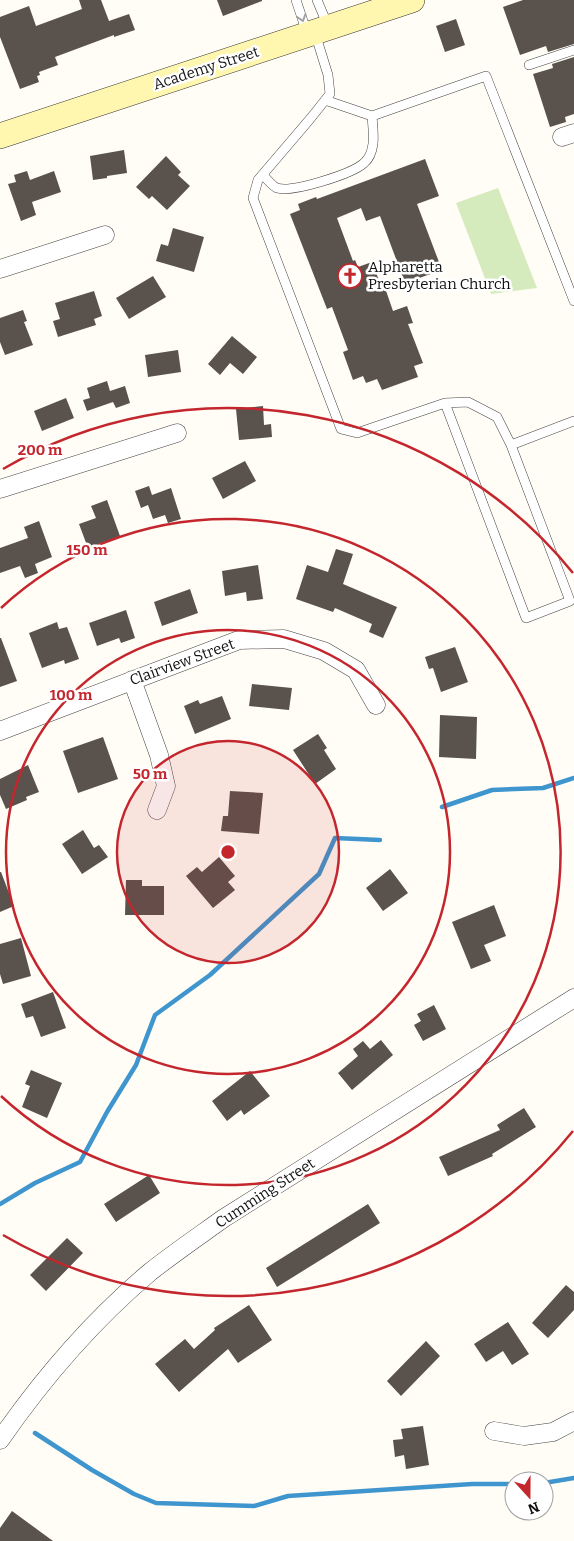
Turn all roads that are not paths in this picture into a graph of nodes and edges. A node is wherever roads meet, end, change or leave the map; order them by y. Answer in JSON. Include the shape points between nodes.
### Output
{"nodes":[{"id":1,"x":296,"y":0,"type":"edge"},
{"id":2,"x":317,"y":0,"type":"edge"},
{"id":3,"x":412,"y":0,"type":"edge"},
{"id":4,"x":317,"y":32,"type":"junction"},
{"id":5,"x":574,"y":50,"type":"edge"},
{"id":6,"x":529,"y":65,"type":"dead end"},
{"id":7,"x":325,"y":100,"type":"junction"},
{"id":8,"x":372,"y":116,"type":"junction"},
{"id":9,"x":0,"y":136,"type":"edge"},
{"id":10,"x":262,"y":175,"type":"junction"},
{"id":11,"x":105,"y":235,"type":"dead end"},
{"id":12,"x":0,"y":269,"type":"edge"},
{"id":13,"x":574,"y":301,"type":"edge"},
{"id":14,"x":445,"y":403,"type":"junction"},
{"id":15,"x":574,"y":422,"type":"edge"},
{"id":16,"x":177,"y":433,"type":"dead end"},
{"id":17,"x":511,"y":445,"type":"junction"},
{"id":18,"x":0,"y":490,"type":"edge"},
{"id":19,"x":132,"y":680,"type":"junction"},
{"id":20,"x":376,"y":705,"type":"dead end"},
{"id":21,"x":0,"y":731,"type":"edge"},
{"id":22,"x":157,"y":810,"type":"dead end"},
{"id":23,"x":574,"y":998,"type":"edge"},
{"id":24,"x":574,"y":1422,"type":"edge"},
{"id":25,"x":494,"y":1431,"type":"dead end"},
{"id":26,"x":0,"y":1440,"type":"edge"}],
"edges":[{"from":1,"to":4,"type":"lane","one_way":true},
{"from":2,"to":4,"type":"lane"},
{"from":3,"to":4,"type":"street","name":"Academy Street"},
{"from":4,"to":7,"type":"lane","via":[[328,75],[330,94]]},
{"from":4,"to":9,"type":"street","name":"Academy Street"},
{"from":5,"to":6,"type":"lane"},
{"from":7,"to":8,"type":"lane"},
{"from":7,"to":10,"type":"lane"},
{"from":8,"to":10,"type":"lane","via":[[374,144],[365,163],[339,176],[294,189],[277,188]]},
{"from":8,"to":13,"type":"lane","via":[[486,76]]},
{"from":10,"to":14,"type":"lane","via":[[253,198],[341,429],[357,433]]},
{"from":11,"to":12,"type":"street"},
{"from":14,"to":17,"type":"lane","via":[[468,402],[497,417]]},
{"from":14,"to":17,"type":"lane","via":[[526,618],[570,601]]},
{"from":15,"to":17,"type":"lane"},
{"from":16,"to":18,"type":"street"},
{"from":19,"to":20,"type":"street","name":"Clairview Street","via":[[239,640],[284,639],[324,651],[356,670]]},
{"from":19,"to":21,"type":"street","name":"Clairview Street"},
{"from":19,"to":22,"type":"street","via":[[159,755],[166,786]]},
{"from":23,"to":26,"type":"street","name":"Cumming Street","via":[[232,1213],[149,1273],[92,1326],[48,1375]]},
{"from":24,"to":25,"type":"street","via":[[553,1432],[524,1436]]}]}
